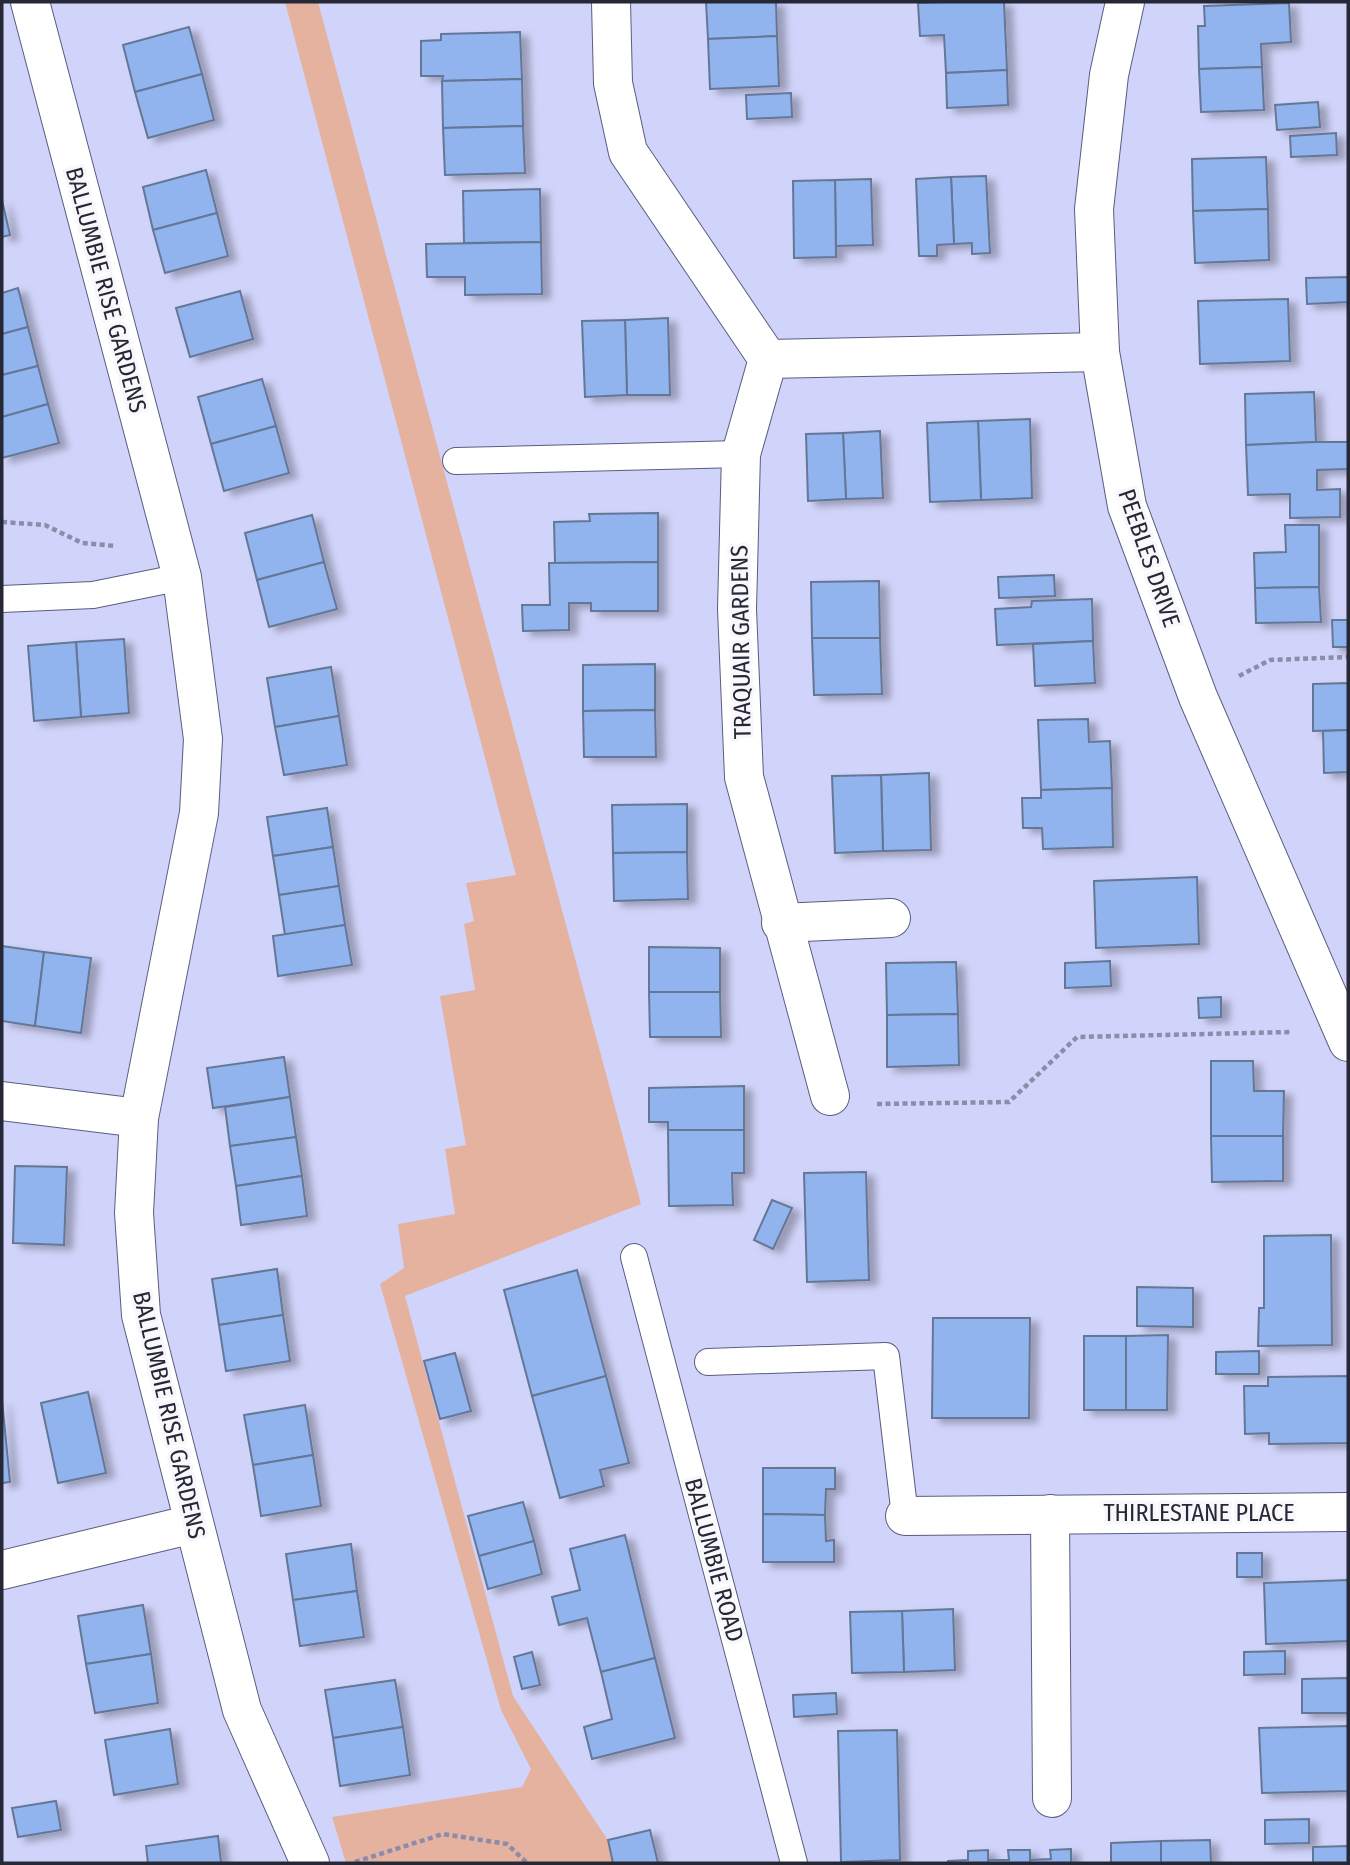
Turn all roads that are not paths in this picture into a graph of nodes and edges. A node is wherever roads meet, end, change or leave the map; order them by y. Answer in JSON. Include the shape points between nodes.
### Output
{"nodes":[{"id":1,"x":30,"y":2,"type":"edge"},
{"id":2,"x":611,"y":2,"type":"edge"},
{"id":3,"x":1125,"y":2,"type":"edge"},
{"id":4,"x":1100,"y":352,"type":"junction"},
{"id":5,"x":768,"y":359,"type":"junction"},
{"id":6,"x":741,"y":454,"type":"junction"},
{"id":7,"x":456,"y":461,"type":"dead end"},
{"id":8,"x":182,"y":578,"type":"junction"},
{"id":9,"x":2,"y":599,"type":"edge"},
{"id":10,"x":891,"y":918,"type":"dead end"},
{"id":11,"x":781,"y":923,"type":"junction"},
{"id":12,"x":1342,"y":1027,"type":"edge"},
{"id":13,"x":830,"y":1096,"type":"road end"},
{"id":14,"x":2,"y":1101,"type":"edge"},
{"id":15,"x":139,"y":1118,"type":"junction"},
{"id":16,"x":634,"y":1256,"type":"dead end"},
{"id":17,"x":708,"y":1362,"type":"dead end"},
{"id":18,"x":1348,"y":1512,"type":"edge"},
{"id":19,"x":1049,"y":1514,"type":"junction"},
{"id":20,"x":905,"y":1516,"type":"joint"},
{"id":21,"x":193,"y":1524,"type":"junction"},
{"id":22,"x":2,"y":1570,"type":"edge"},
{"id":23,"x":1052,"y":1798,"type":"dead end"},
{"id":24,"x":310,"y":1863,"type":"edge"},
{"id":25,"x":793,"y":1863,"type":"edge"}],
"edges":[{"from":1,"to":8,"type":"street","name":"BALLUMBIE RISE GARDENS"},
{"from":2,"to":5,"type":"street","via":[[613,83],[628,152]]},
{"from":3,"to":4,"type":"street","name":"PEEBLES DRIVE","via":[[1110,75],[1094,209]]},
{"from":4,"to":5,"type":"street"},
{"from":4,"to":12,"type":"street","name":"PEEBLES DRIVE","via":[[1126,506],[1198,697]]},
{"from":5,"to":6,"type":"street","name":"TRAQUAIR GARDENS"},
{"from":6,"to":7,"type":"lane"},
{"from":6,"to":11,"type":"street","name":"TRAQUAIR GARDENS","via":[[737,609],[744,777]]},
{"from":8,"to":9,"type":"lane","via":[[93,595]]},
{"from":8,"to":15,"type":"street","name":"BALLUMBIE RISE GARDENS","via":[[203,739],[199,813]]},
{"from":10,"to":11,"type":"street"},
{"from":11,"to":13,"type":"street","name":"TRAQUAIR GARDENS"},
{"from":14,"to":15,"type":"street"},
{"from":15,"to":21,"type":"street","name":"BALLUMBIE RISE GARDENS","via":[[134,1213],[141,1315]]},
{"from":16,"to":25,"type":"lane","name":"BALLUMBIE ROAD"},
{"from":17,"to":20,"type":"lane","name":"THIRLESTANE PLACE","via":[[886,1356]]},
{"from":18,"to":19,"type":"street","name":"THIRLESTANE PLACE"},
{"from":19,"to":20,"type":"street","name":"THIRLESTANE PLACE"},
{"from":19,"to":23,"type":"street"},
{"from":21,"to":22,"type":"street"},
{"from":21,"to":24,"type":"street","name":"BALLUMBIE RISE GARDENS","via":[[242,1710]]}]}
